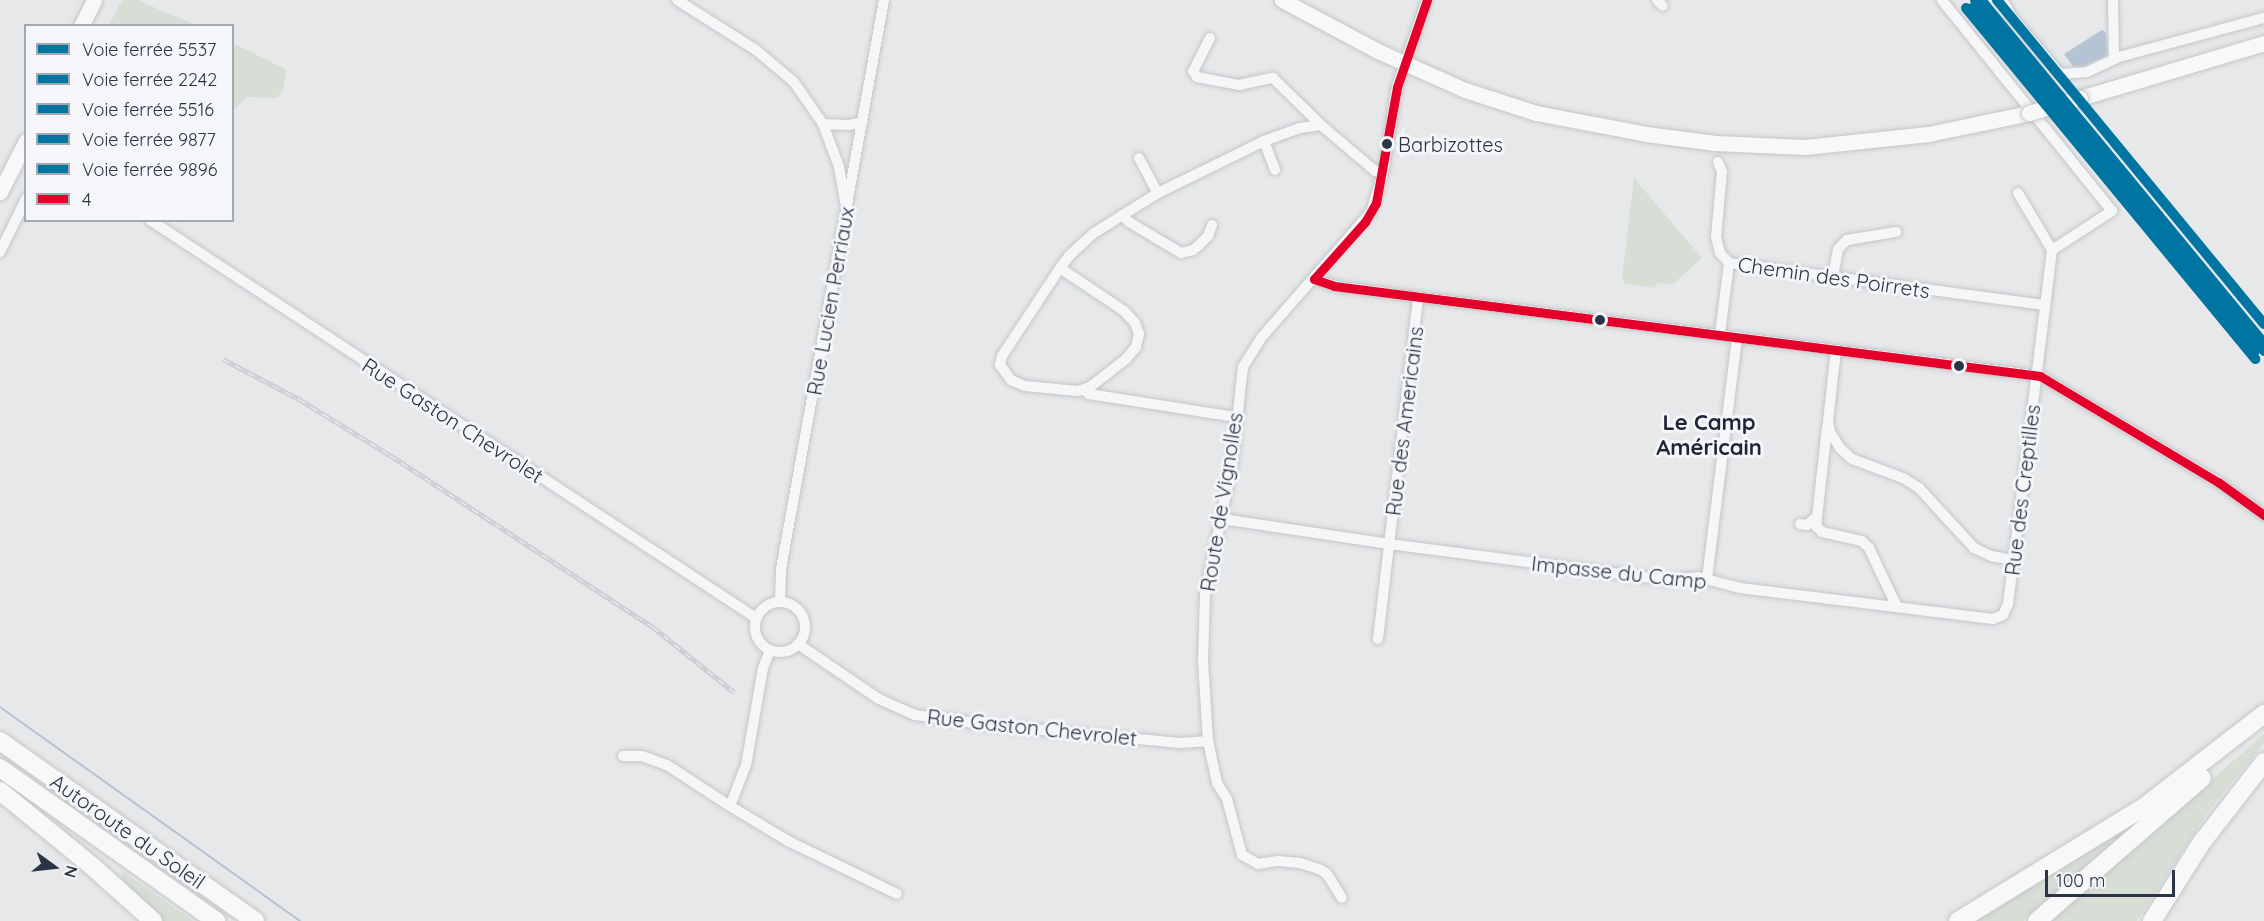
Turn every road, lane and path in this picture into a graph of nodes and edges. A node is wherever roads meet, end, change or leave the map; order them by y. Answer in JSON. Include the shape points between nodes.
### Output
{"nodes":[{"id":1,"x":94,"y":0,"type":"edge"},
{"id":2,"x":677,"y":0,"type":"edge"},
{"id":3,"x":885,"y":0,"type":"edge"},
{"id":4,"x":1282,"y":0,"type":"edge"},
{"id":5,"x":1296,"y":0,"type":"edge"},
{"id":6,"x":1427,"y":0,"type":"edge"},
{"id":7,"x":1942,"y":0,"type":"edge"},
{"id":8,"x":2002,"y":0,"type":"edge"},
{"id":9,"x":2113,"y":0,"type":"edge"},
{"id":10,"x":2264,"y":18,"type":"edge"},
{"id":11,"x":82,"y":24,"type":"edge"},
{"id":12,"x":1210,"y":38,"type":"dead end"},
{"id":13,"x":2264,"y":43,"type":"edge"},
{"id":14,"x":2114,"y":58,"type":"junction"},
{"id":15,"x":1405,"y":59,"type":"junction"},
{"id":16,"x":862,"y":122,"type":"junction"},
{"id":17,"x":823,"y":124,"type":"junction"},
{"id":18,"x":1321,"y":125,"type":"junction"},
{"id":19,"x":1264,"y":141,"type":"junction"},
{"id":20,"x":24,"y":145,"type":"edge"},
{"id":21,"x":1139,"y":158,"type":"dead end"},
{"id":22,"x":1718,"y":162,"type":"dead end"},
{"id":23,"x":1275,"y":170,"type":"dead end"},
{"id":24,"x":1383,"y":173,"type":"junction"},
{"id":25,"x":0,"y":192,"type":"edge"},
{"id":26,"x":1158,"y":193,"type":"junction"},
{"id":27,"x":2018,"y":193,"type":"dead end"},
{"id":28,"x":848,"y":202,"type":"junction"},
{"id":29,"x":24,"y":203,"type":"edge"},
{"id":30,"x":1122,"y":215,"type":"junction"},
{"id":31,"x":153,"y":222,"type":"edge"},
{"id":32,"x":1212,"y":225,"type":"dead end"},
{"id":33,"x":1896,"y":232,"type":"dead end"},
{"id":34,"x":2052,"y":250,"type":"junction"},
{"id":35,"x":0,"y":252,"type":"edge"},
{"id":36,"x":1729,"y":263,"type":"junction"},
{"id":37,"x":1060,"y":268,"type":"junction"},
{"id":38,"x":1833,"y":277,"type":"junction"},
{"id":39,"x":1314,"y":279,"type":"junction"},
{"id":40,"x":1418,"y":297,"type":"junction"},
{"id":41,"x":2044,"y":305,"type":"junction"},
{"id":42,"x":1720,"y":334,"type":"junction"},
{"id":43,"x":1737,"y":337,"type":"junction"},
{"id":44,"x":1836,"y":350,"type":"junction"},
{"id":45,"x":2036,"y":375,"type":"junction"},
{"id":46,"x":1084,"y":390,"type":"junction"},
{"id":47,"x":1236,"y":417,"type":"junction"},
{"id":48,"x":1828,"y":421,"type":"junction"},
{"id":49,"x":2264,"y":515,"type":"edge"},
{"id":50,"x":1814,"y":519,"type":"junction"},
{"id":51,"x":1221,"y":521,"type":"junction"},
{"id":52,"x":1800,"y":524,"type":"dead end"},
{"id":53,"x":1389,"y":544,"type":"junction"},
{"id":54,"x":2013,"y":560,"type":"junction"},
{"id":55,"x":1707,"y":579,"type":"junction"},
{"id":56,"x":780,"y":602,"type":"junction"},
{"id":57,"x":2008,"y":604,"type":"joint"},
{"id":58,"x":1896,"y":607,"type":"junction"},
{"id":59,"x":756,"y":618,"type":"junction"},
{"id":60,"x":1378,"y":639,"type":"dead end"},
{"id":61,"x":798,"y":644,"type":"junction"},
{"id":62,"x":770,"y":650,"type":"junction"},
{"id":63,"x":2264,"y":714,"type":"edge"},
{"id":64,"x":2264,"y":723,"type":"edge"},
{"id":65,"x":1208,"y":738,"type":"junction"},
{"id":66,"x":0,"y":741,"type":"edge"},
{"id":67,"x":623,"y":756,"type":"dead end"},
{"id":68,"x":2264,"y":762,"type":"edge"},
{"id":69,"x":0,"y":768,"type":"edge"},
{"id":70,"x":0,"y":791,"type":"edge"},
{"id":71,"x":730,"y":806,"type":"junction"},
{"id":72,"x":897,"y":894,"type":"dead end"},
{"id":73,"x":1342,"y":898,"type":"dead end"},
{"id":74,"x":153,"y":921,"type":"edge"},
{"id":75,"x":216,"y":921,"type":"edge"},
{"id":76,"x":255,"y":921,"type":"edge"},
{"id":77,"x":1958,"y":921,"type":"edge"},
{"id":78,"x":2037,"y":921,"type":"edge"},
{"id":79,"x":2152,"y":921,"type":"edge"}],
"edges":[{"from":1,"to":11,"type":"main road"},
{"from":2,"to":17,"type":"street","via":[[779,68],[807,98]]},
{"from":3,"to":16,"type":"street","name":"Rue Lucien Perriaux"},
{"from":4,"to":15,"type":"main road"},
{"from":5,"to":15,"type":"main road"},
{"from":6,"to":15,"type":"street","name":"Route de Vignolles"},
{"from":7,"to":34,"type":"street","via":[[2112,211]]},
{"from":8,"to":14,"type":"street","via":[[2060,75],[2087,72]]},
{"from":9,"to":14,"type":"street"},
{"from":10,"to":14,"type":"street"},
{"from":12,"to":18,"type":"street","via":[[1193,70],[1197,77],[1239,85],[1272,78]]},
{"from":13,"to":15,"type":"main road","bridge":true,"via":[[2029,113],[1928,134],[1805,147],[1646,134],[1566,118],[1503,103]]},
{"from":15,"to":24,"type":"street","name":"Route de Vignolles","via":[[1395,94]]},
{"from":16,"to":17,"type":"street"},
{"from":16,"to":28,"type":"street","name":"Rue Lucien Perriaux"},
{"from":17,"to":28,"type":"street"},
{"from":18,"to":19,"type":"street"},
{"from":18,"to":24,"type":"street","via":[[1375,171]]},
{"from":19,"to":23,"type":"street"},
{"from":19,"to":26,"type":"street"},
{"from":20,"to":25,"type":"main road"},
{"from":21,"to":26,"type":"street"},
{"from":22,"to":36,"type":"street","name":"Chemin des Poirrets","via":[[1722,185],[1716,237],[1720,252]]},
{"from":24,"to":39,"type":"street","name":"Route de Vignolles","via":[[1371,212]]},
{"from":26,"to":30,"type":"street"},
{"from":27,"to":34,"type":"street"},
{"from":28,"to":56,"type":"street","name":"Rue Lucien Perriaux","via":[[782,569]]},
{"from":29,"to":35,"type":"street"},
{"from":30,"to":32,"type":"street","via":[[1181,253],[1199,245]]},
{"from":30,"to":37,"type":"street","via":[[1094,233]]},
{"from":31,"to":59,"type":"street","name":"Rue Gaston Chevrolet"},
{"from":33,"to":38,"type":"street","via":[[1847,240],[1835,255]]},
{"from":34,"to":41,"type":"street","name":"Rue des Creptilles"},
{"from":36,"to":38,"type":"street","name":"Chemin des Poirrets"},
{"from":36,"to":42,"type":"street"},
{"from":37,"to":46,"type":"street","via":[[1124,311],[1139,334],[1126,359]]},
{"from":37,"to":46,"type":"street","via":[[1002,356],[1000,365],[1018,384]]},
{"from":38,"to":41,"type":"street","name":"Chemin des Poirrets"},
{"from":39,"to":40,"type":"street","via":[[1334,286]]},
{"from":39,"to":47,"type":"street","name":"Route de Vignolles","via":[[1256,344],[1243,367]]},
{"from":40,"to":42,"type":"street"},
{"from":40,"to":53,"type":"street","name":"Rue des Americains"},
{"from":41,"to":45,"type":"street","name":"Rue des Creptilles"},
{"from":42,"to":43,"type":"street"},
{"from":43,"to":44,"type":"street"},
{"from":43,"to":55,"type":"street"},
{"from":44,"to":45,"type":"street"},
{"from":44,"to":48,"type":"street"},
{"from":45,"to":49,"type":"street","via":[[2209,476]]},
{"from":45,"to":54,"type":"street","name":"Rue des Creptilles"},
{"from":46,"to":47,"type":"street","via":[[1089,394]]},
{"from":47,"to":51,"type":"street","name":"Route de Vignolles","via":[[1232,466]]},
{"from":48,"to":50,"type":"street"},
{"from":48,"to":54,"type":"street","via":[[1834,441],[1852,459],[1903,478],[1931,501],[1974,548]]},
{"from":50,"to":52,"type":"street","via":[[1807,525]]},
{"from":50,"to":58,"type":"street","via":[[1822,532],[1862,541]]},
{"from":51,"to":53,"type":"street","name":"Impasse du Camp"},
{"from":51,"to":65,"type":"street","name":"Route de Vignolles","via":[[1204,612]]},
{"from":53,"to":55,"type":"street","name":"Impasse du Camp","via":[[1665,580]]},
{"from":53,"to":60,"type":"street","name":"Rue des Americains"},
{"from":54,"to":57,"type":"street","name":"Rue des Creptilles"},
{"from":55,"to":58,"type":"street","name":"Impasse du Camp","via":[[1740,588]]},
{"from":56,"to":59,"type":"street","via":[[765,606]]},
{"from":56,"to":61,"type":"street","via":[[795,607],[804,621]]},
{"from":57,"to":58,"type":"street","name":"Impasse du Camp","via":[[2003,615],[1993,620]]},
{"from":59,"to":62,"type":"street","via":[[756,633]]},
{"from":61,"to":62,"type":"street","via":[[785,651]]},
{"from":61,"to":65,"type":"street","name":"Rue Gaston Chevrolet","via":[[879,699],[915,714],[1168,742]]},
{"from":62,"to":71,"type":"street","via":[[746,765]]},
{"from":63,"to":77,"type":"highway","via":[[2144,807]]},
{"from":64,"to":78,"type":"highway"},
{"from":65,"to":73,"type":"street","name":"Route de Vignolles","via":[[1217,783],[1227,799],[1242,855],[1258,864],[1300,863],[1320,870],[1327,874]]},
{"from":66,"to":76,"type":"highway","name":"Autoroute du Soleil"},
{"from":67,"to":71,"type":"street","via":[[642,756],[667,765]]},
{"from":68,"to":79,"type":"highway","via":[[2202,842]]},
{"from":69,"to":75,"type":"highway"},
{"from":70,"to":74,"type":"highway","name":"Autoroute du Soleil"},
{"from":71,"to":72,"type":"street","via":[[788,841]]}]}
